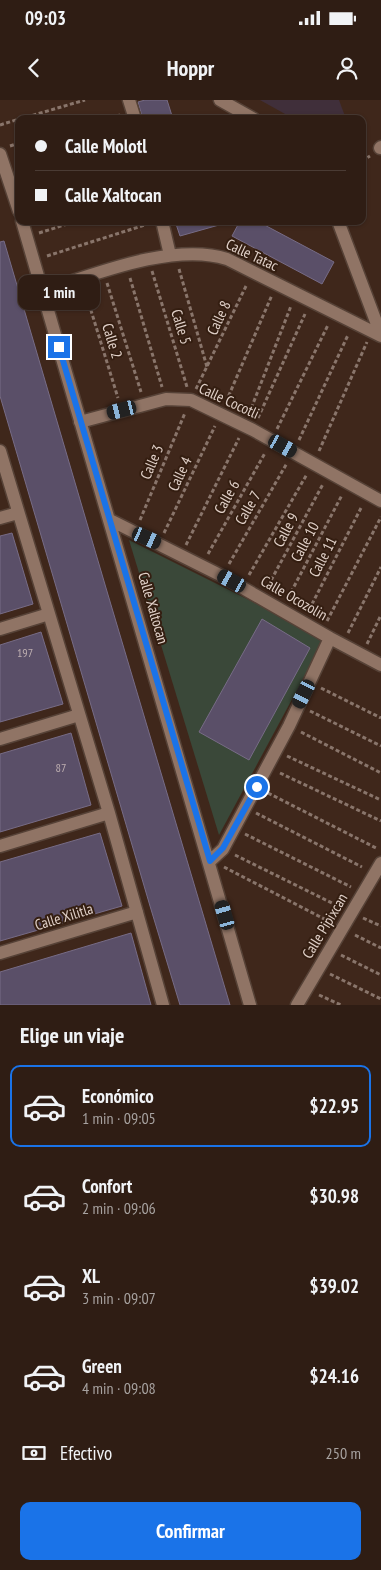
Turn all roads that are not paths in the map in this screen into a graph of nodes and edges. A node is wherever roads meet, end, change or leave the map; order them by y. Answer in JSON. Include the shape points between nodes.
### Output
{"nodes":[{"id":1,"x":129,"y":100,"type":"edge"},
{"id":2,"x":220,"y":100,"type":"edge"},
{"id":3,"x":134,"y":115,"type":"edge"},
{"id":4,"x":248,"y":115,"type":"edge"},
{"id":5,"x":4,"y":150,"type":"edge"},
{"id":6,"x":15,"y":195,"type":"edge"},
{"id":7,"x":23,"y":225,"type":"edge"},
{"id":8,"x":163,"y":225,"type":"edge"},
{"id":9,"x":340,"y":225,"type":"edge"},
{"id":10,"x":173,"y":255,"type":"junction"},
{"id":11,"x":43,"y":291,"type":"junction"},
{"id":12,"x":381,"y":335,"type":"edge"},
{"id":13,"x":80,"y":422,"type":"junction"},
{"id":14,"x":0,"y":451,"type":"edge"},
{"id":15,"x":381,"y":501,"type":"edge"},
{"id":16,"x":18,"y":512,"type":"junction"},
{"id":17,"x":0,"y":518,"type":"edge"},
{"id":18,"x":110,"y":520,"type":"junction"},
{"id":19,"x":49,"y":614,"type":"junction"},
{"id":20,"x":0,"y":629,"type":"edge"},
{"id":21,"x":326,"y":635,"type":"junction"},
{"id":22,"x":381,"y":665,"type":"edge"},
{"id":23,"x":79,"y":715,"type":"junction"},
{"id":24,"x":0,"y":739,"type":"edge"},
{"id":25,"x":109,"y":813,"type":"junction"},
{"id":26,"x":0,"y":846,"type":"edge"},
{"id":27,"x":210,"y":861,"type":"junction"},
{"id":28,"x":378,"y":868,"type":"edge"},
{"id":29,"x":137,"y":912,"type":"junction"},
{"id":30,"x":0,"y":953,"type":"edge"},
{"id":31,"x":163,"y":1005,"type":"edge"},
{"id":32,"x":250,"y":1005,"type":"edge"},
{"id":33,"x":297,"y":1005,"type":"edge"}],
"edges":[{"from":1,"to":3,"type":"street"},
{"from":2,"to":4,"type":"street"},
{"from":5,"to":6,"type":"street"},
{"from":7,"to":11,"type":"street","name":"Calle Xaltocan"},
{"from":8,"to":10,"type":"street"},
{"from":9,"to":12,"type":"street"},
{"from":10,"to":11,"type":"street","name":"Calle Tatac"},
{"from":10,"to":12,"type":"street","name":"Calle Tatac","via":[[213,255]]},
{"from":11,"to":13,"type":"street","name":"Calle Xaltocan"},
{"from":13,"to":15,"type":"street","name":"Calle Cocotli","via":[[144,404],[191,400],[272,440]]},
{"from":13,"to":18,"type":"street","name":"Calle Xaltocan"},
{"from":14,"to":16,"type":"street"},
{"from":16,"to":17,"type":"street"},
{"from":16,"to":19,"type":"street"},
{"from":18,"to":21,"type":"street","name":"Calle Ocozolin","via":[[242,586]]},
{"from":18,"to":27,"type":"street","name":"Calle Xaltocan"},
{"from":19,"to":20,"type":"street"},
{"from":19,"to":23,"type":"street"},
{"from":21,"to":22,"type":"street","name":"Calle Ocozolin"},
{"from":21,"to":27,"type":"street","via":[[310,683],[289,726],[223,848]]},
{"from":23,"to":24,"type":"street"},
{"from":23,"to":25,"type":"street"},
{"from":25,"to":26,"type":"street"},
{"from":25,"to":29,"type":"street"},
{"from":27,"to":32,"type":"street","name":"Calle Xaltocan"},
{"from":28,"to":33,"type":"street","name":"Calle Pipixcan"},
{"from":29,"to":30,"type":"street","name":"Calle Xilitla"},
{"from":29,"to":31,"type":"street"}]}
